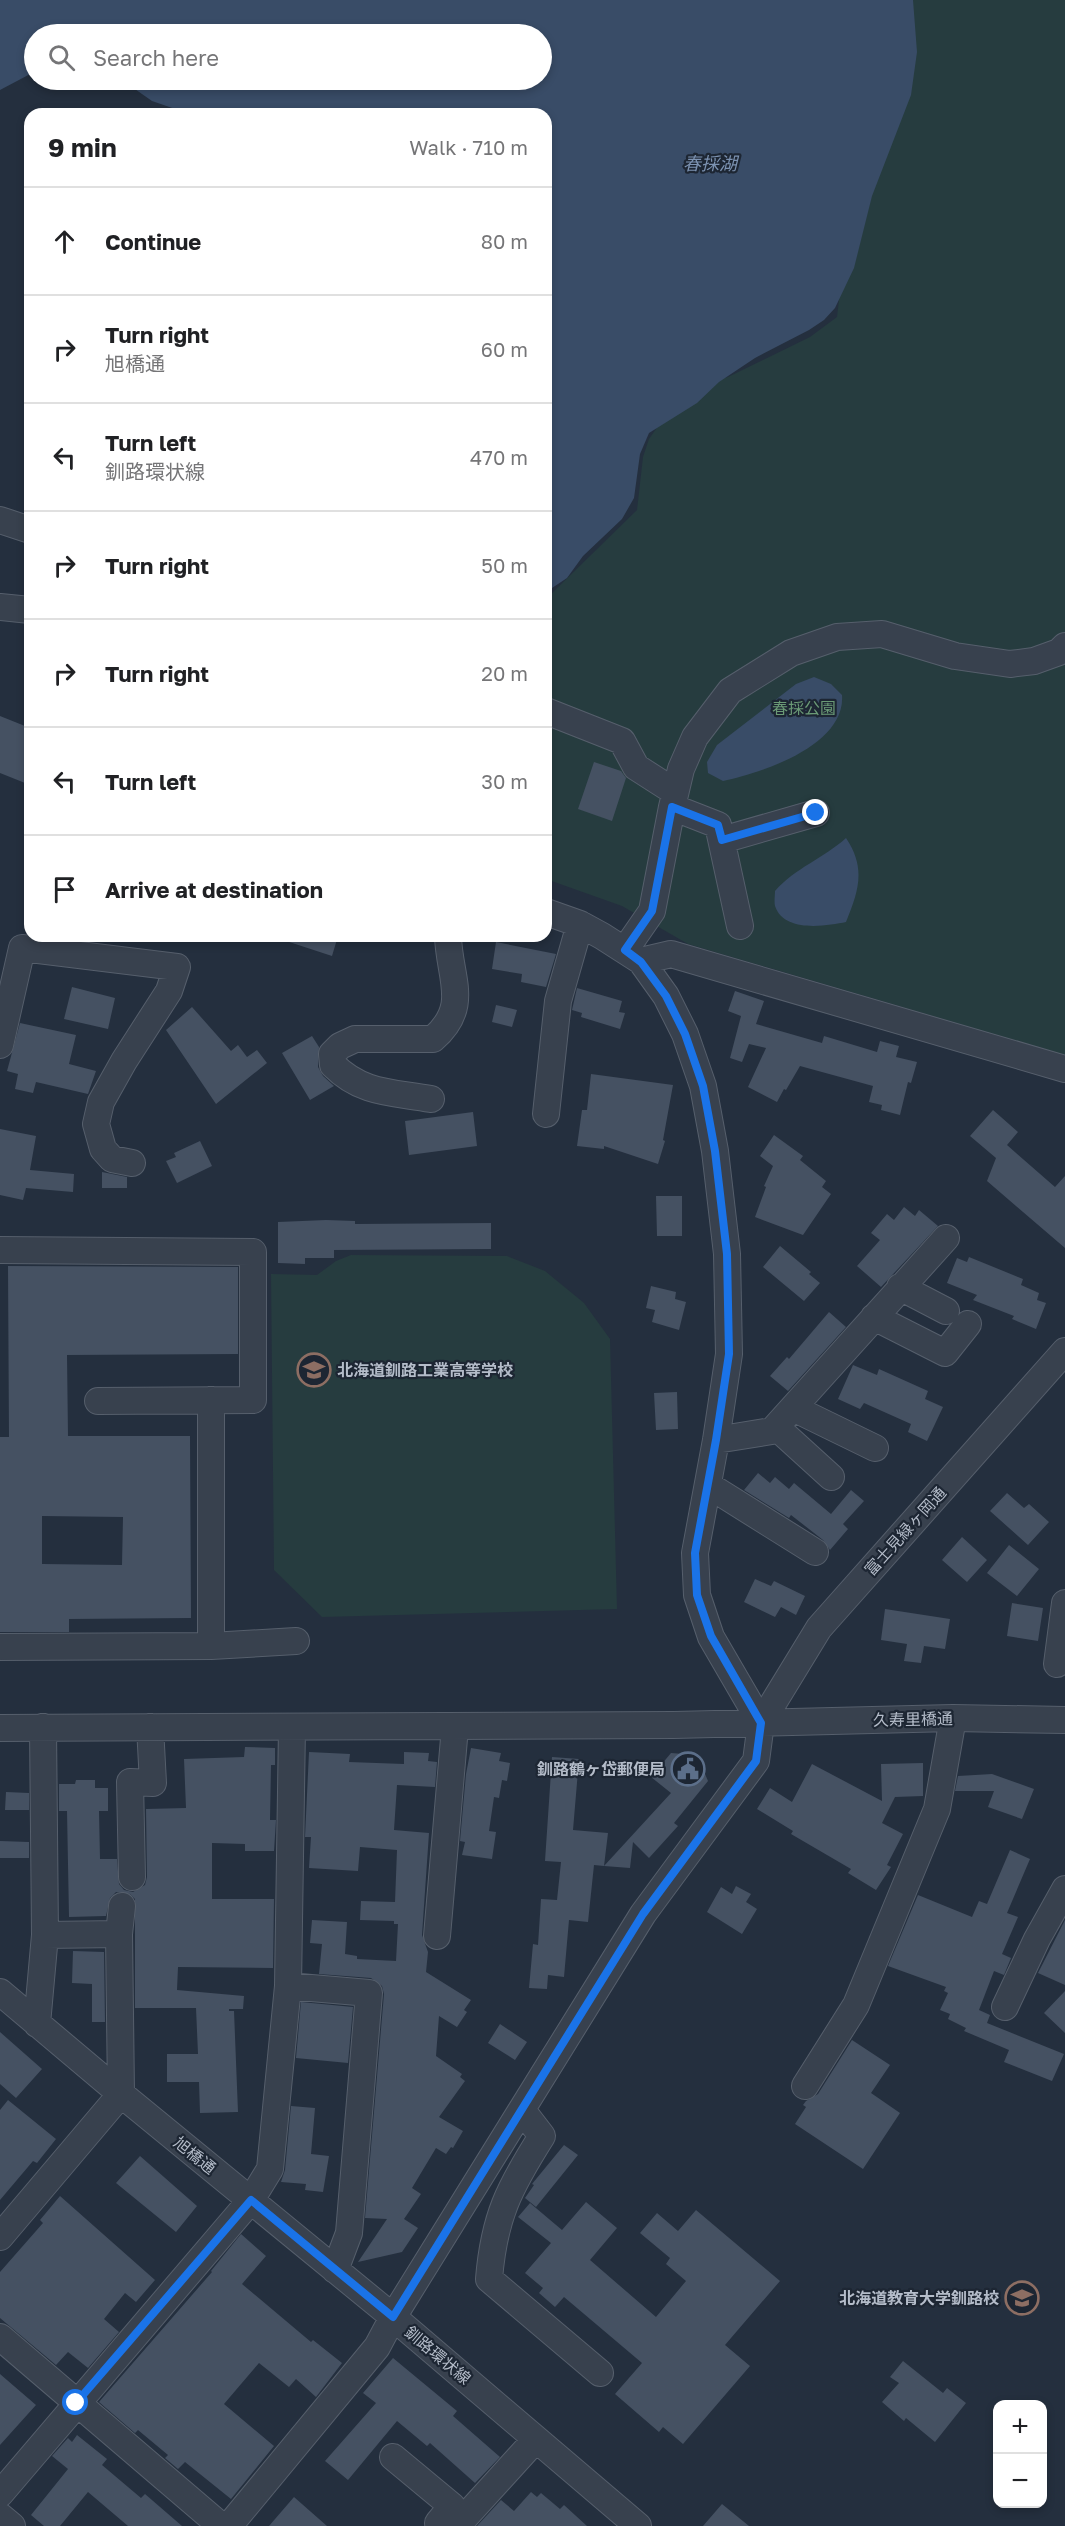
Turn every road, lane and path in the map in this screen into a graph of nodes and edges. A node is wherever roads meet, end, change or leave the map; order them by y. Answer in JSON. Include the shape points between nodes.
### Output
{"nodes":[{"id":1,"x":0,"y":520,"type":"edge"},
{"id":2,"x":24,"y":528,"type":"edge"},
{"id":3,"x":0,"y":607,"type":"edge"},
{"id":4,"x":24,"y":609,"type":"edge"},
{"id":5,"x":1065,"y":646,"type":"edge"},
{"id":6,"x":552,"y":713,"type":"edge"},
{"id":7,"x":673,"y":800,"type":"junction"},
{"id":8,"x":816,"y":813,"type":"dead end"},
{"id":9,"x":722,"y":840,"type":"junction"},
{"id":10,"x":552,"y":914,"type":"edge"},
{"id":11,"x":580,"y":924,"type":"junction"},
{"id":12,"x":740,"y":926,"type":"dead end"},
{"id":13,"x":449,"y":942,"type":"edge"},
{"id":14,"x":633,"y":956,"type":"junction"},
{"id":15,"x":0,"y":1045,"type":"edge"},
{"id":16,"x":1065,"y":1069,"type":"edge"},
{"id":17,"x":431,"y":1099,"type":"dead end"},
{"id":18,"x":546,"y":1114,"type":"dead end"},
{"id":19,"x":132,"y":1163,"type":"dead end"},
{"id":20,"x":946,"y":1238,"type":"dead end"},
{"id":21,"x":0,"y":1250,"type":"edge"},
{"id":22,"x":900,"y":1287,"type":"junction"},
{"id":23,"x":946,"y":1311,"type":"dead end"},
{"id":24,"x":874,"y":1317,"type":"junction"},
{"id":25,"x":968,"y":1324,"type":"dead end"},
{"id":26,"x":1064,"y":1354,"type":"edge"},
{"id":27,"x":211,"y":1400,"type":"junction"},
{"id":28,"x":98,"y":1401,"type":"dead end"},
{"id":29,"x":793,"y":1408,"type":"junction"},
{"id":30,"x":776,"y":1427,"type":"junction"},
{"id":31,"x":716,"y":1440,"type":"junction"},
{"id":32,"x":875,"y":1448,"type":"dead end"},
{"id":33,"x":831,"y":1477,"type":"dead end"},
{"id":34,"x":708,"y":1485,"type":"junction"},
{"id":35,"x":815,"y":1552,"type":"dead end"},
{"id":36,"x":1065,"y":1603,"type":"edge"},
{"id":37,"x":296,"y":1641,"type":"dead end"},
{"id":38,"x":211,"y":1646,"type":"junction"},
{"id":39,"x":0,"y":1647,"type":"edge"},
{"id":40,"x":1057,"y":1664,"type":"dead end"},
{"id":41,"x":953,"y":1718,"type":"junction"},
{"id":42,"x":1065,"y":1720,"type":"edge"},
{"id":43,"x":761,"y":1723,"type":"junction"},
{"id":44,"x":43,"y":1727,"type":"junction"},
{"id":45,"x":150,"y":1727,"type":"junction"},
{"id":46,"x":292,"y":1727,"type":"junction"},
{"id":47,"x":455,"y":1727,"type":"junction"},
{"id":48,"x":0,"y":1728,"type":"edge"},
{"id":49,"x":132,"y":1877,"type":"dead end"},
{"id":50,"x":1065,"y":1889,"type":"edge"},
{"id":51,"x":122,"y":1906,"type":"dead end"},
{"id":52,"x":119,"y":1934,"type":"junction"},
{"id":53,"x":45,"y":1935,"type":"junction"},
{"id":54,"x":436,"y":1936,"type":"dead end"},
{"id":55,"x":288,"y":1986,"type":"junction"},
{"id":56,"x":0,"y":1992,"type":"edge"},
{"id":57,"x":1005,"y":2007,"type":"dead end"},
{"id":58,"x":37,"y":2024,"type":"junction"},
{"id":59,"x":805,"y":2086,"type":"dead end"},
{"id":60,"x":121,"y":2094,"type":"junction"},
{"id":61,"x":522,"y":2110,"type":"junction"},
{"id":62,"x":251,"y":2200,"type":"junction"},
{"id":63,"x":0,"y":2237,"type":"edge"},
{"id":64,"x":335,"y":2270,"type":"junction"},
{"id":65,"x":393,"y":2317,"type":"junction"},
{"id":66,"x":0,"y":2337,"type":"edge"},
{"id":67,"x":600,"y":2373,"type":"dead end"},
{"id":68,"x":76,"y":2403,"type":"junction"},
{"id":69,"x":536,"y":2439,"type":"junction"},
{"id":70,"x":393,"y":2457,"type":"dead end"},
{"id":71,"x":0,"y":2494,"type":"edge"},
{"id":72,"x":0,"y":2516,"type":"edge"},
{"id":73,"x":12,"y":2526,"type":"edge"},
{"id":74,"x":221,"y":2526,"type":"edge"},
{"id":75,"x":229,"y":2526,"type":"edge"},
{"id":76,"x":442,"y":2526,"type":"edge"},
{"id":77,"x":457,"y":2526,"type":"edge"},
{"id":78,"x":638,"y":2526,"type":"edge"}],
"edges":[{"from":1,"to":2,"type":"street"},
{"from":3,"to":4,"type":"street"},
{"from":5,"to":7,"type":"street","via":[[1034,661],[1010,664],[955,656],[882,634],[837,637],[791,653],[729,691],[695,737]]},
{"from":6,"to":7,"type":"street","via":[[622,741],[636,767]]},
{"from":7,"to":9,"type":"street","via":[[718,825]]},
{"from":7,"to":14,"type":"street","via":[[652,911]]},
{"from":8,"to":9,"type":"street"},
{"from":9,"to":12,"type":"street"},
{"from":10,"to":11,"type":"street"},
{"from":11,"to":14,"type":"street"},
{"from":11,"to":18,"type":"street","via":[[558,1001]]},
{"from":13,"to":17,"type":"street","via":[[457,988],[454,1010],[445,1029],[433,1040],[355,1039],[332,1054],[333,1065],[362,1087]]},
{"from":14,"to":16,"type":"street","via":[[671,954]]},
{"from":14,"to":31,"type":"street","via":[[666,996],[685,1034],[703,1086],[715,1151],[727,1254],[729,1354]]},
{"from":15,"to":19,"type":"street","via":[[22,948],[177,967],[170,991],[101,1102],[96,1125],[103,1149],[112,1159]]},
{"from":20,"to":22,"type":"street"},
{"from":21,"to":27,"type":"street","via":[[253,1252],[253,1400]]},
{"from":22,"to":23,"type":"street"},
{"from":22,"to":24,"type":"street"},
{"from":24,"to":25,"type":"street","via":[[945,1353]]},
{"from":24,"to":29,"type":"street"},
{"from":26,"to":43,"type":"street","name":"富士見緑ヶ岡通","via":[[819,1628]]},
{"from":27,"to":28,"type":"street"},
{"from":27,"to":38,"type":"street"},
{"from":29,"to":30,"type":"street"},
{"from":29,"to":32,"type":"street"},
{"from":30,"to":31,"type":"street","via":[[772,1431]]},
{"from":30,"to":33,"type":"street"},
{"from":31,"to":34,"type":"street"},
{"from":34,"to":35,"type":"street"},
{"from":34,"to":43,"type":"street","via":[[695,1553],[697,1595],[711,1636]]},
{"from":36,"to":40,"type":"street"},
{"from":37,"to":38,"type":"street"},
{"from":38,"to":39,"type":"street"},
{"from":41,"to":42,"type":"street","name":"久寿里橋通"},
{"from":41,"to":43,"type":"street","name":"久寿里橋通"},
{"from":41,"to":59,"type":"street","via":[[937,1809],[856,2005]]},
{"from":43,"to":47,"type":"street","name":"久寿里橋通"},
{"from":43,"to":61,"type":"street","name":"釧路環状線","via":[[756,1761],[643,1914]]},
{"from":44,"to":45,"type":"street","name":"久寿里橋通"},
{"from":44,"to":48,"type":"street","name":"久寿里橋通"},
{"from":44,"to":53,"type":"street"},
{"from":45,"to":46,"type":"street","name":"久寿里橋通"},
{"from":45,"to":49,"type":"street","via":[[153,1783],[130,1782]]},
{"from":46,"to":47,"type":"street","name":"久寿里橋通"},
{"from":46,"to":55,"type":"street"},
{"from":47,"to":54,"type":"street"},
{"from":50,"to":57,"type":"street"},
{"from":51,"to":52,"type":"street"},
{"from":52,"to":53,"type":"street"},
{"from":52,"to":60,"type":"street"},
{"from":53,"to":58,"type":"street"},
{"from":55,"to":62,"type":"street","via":[[270,2169]]},
{"from":55,"to":64,"type":"street","via":[[369,1993],[349,2233]]},
{"from":56,"to":58,"type":"street","name":"旭橋通"},
{"from":58,"to":60,"type":"street","name":"旭橋通"},
{"from":60,"to":62,"type":"street","name":"旭橋通"},
{"from":60,"to":63,"type":"street"},
{"from":61,"to":65,"type":"street","name":"釧路環状線"},
{"from":61,"to":67,"type":"street","via":[[542,2136],[513,2181],[504,2204],[492,2247],[489,2279]]},
{"from":62,"to":64,"type":"street","name":"旭橋通"},
{"from":62,"to":68,"type":"street"},
{"from":64,"to":65,"type":"street","name":"旭橋通"},
{"from":65,"to":69,"type":"street","name":"釧路環状線"},
{"from":65,"to":75,"type":"street","via":[[377,2347]]},
{"from":66,"to":68,"type":"street"},
{"from":68,"to":71,"type":"street"},
{"from":68,"to":74,"type":"street"},
{"from":69,"to":77,"type":"street"},
{"from":69,"to":78,"type":"street","name":"釧路環状線"},
{"from":70,"to":76,"type":"street","via":[[452,2506],[438,2523]]},
{"from":72,"to":73,"type":"street"}]}
